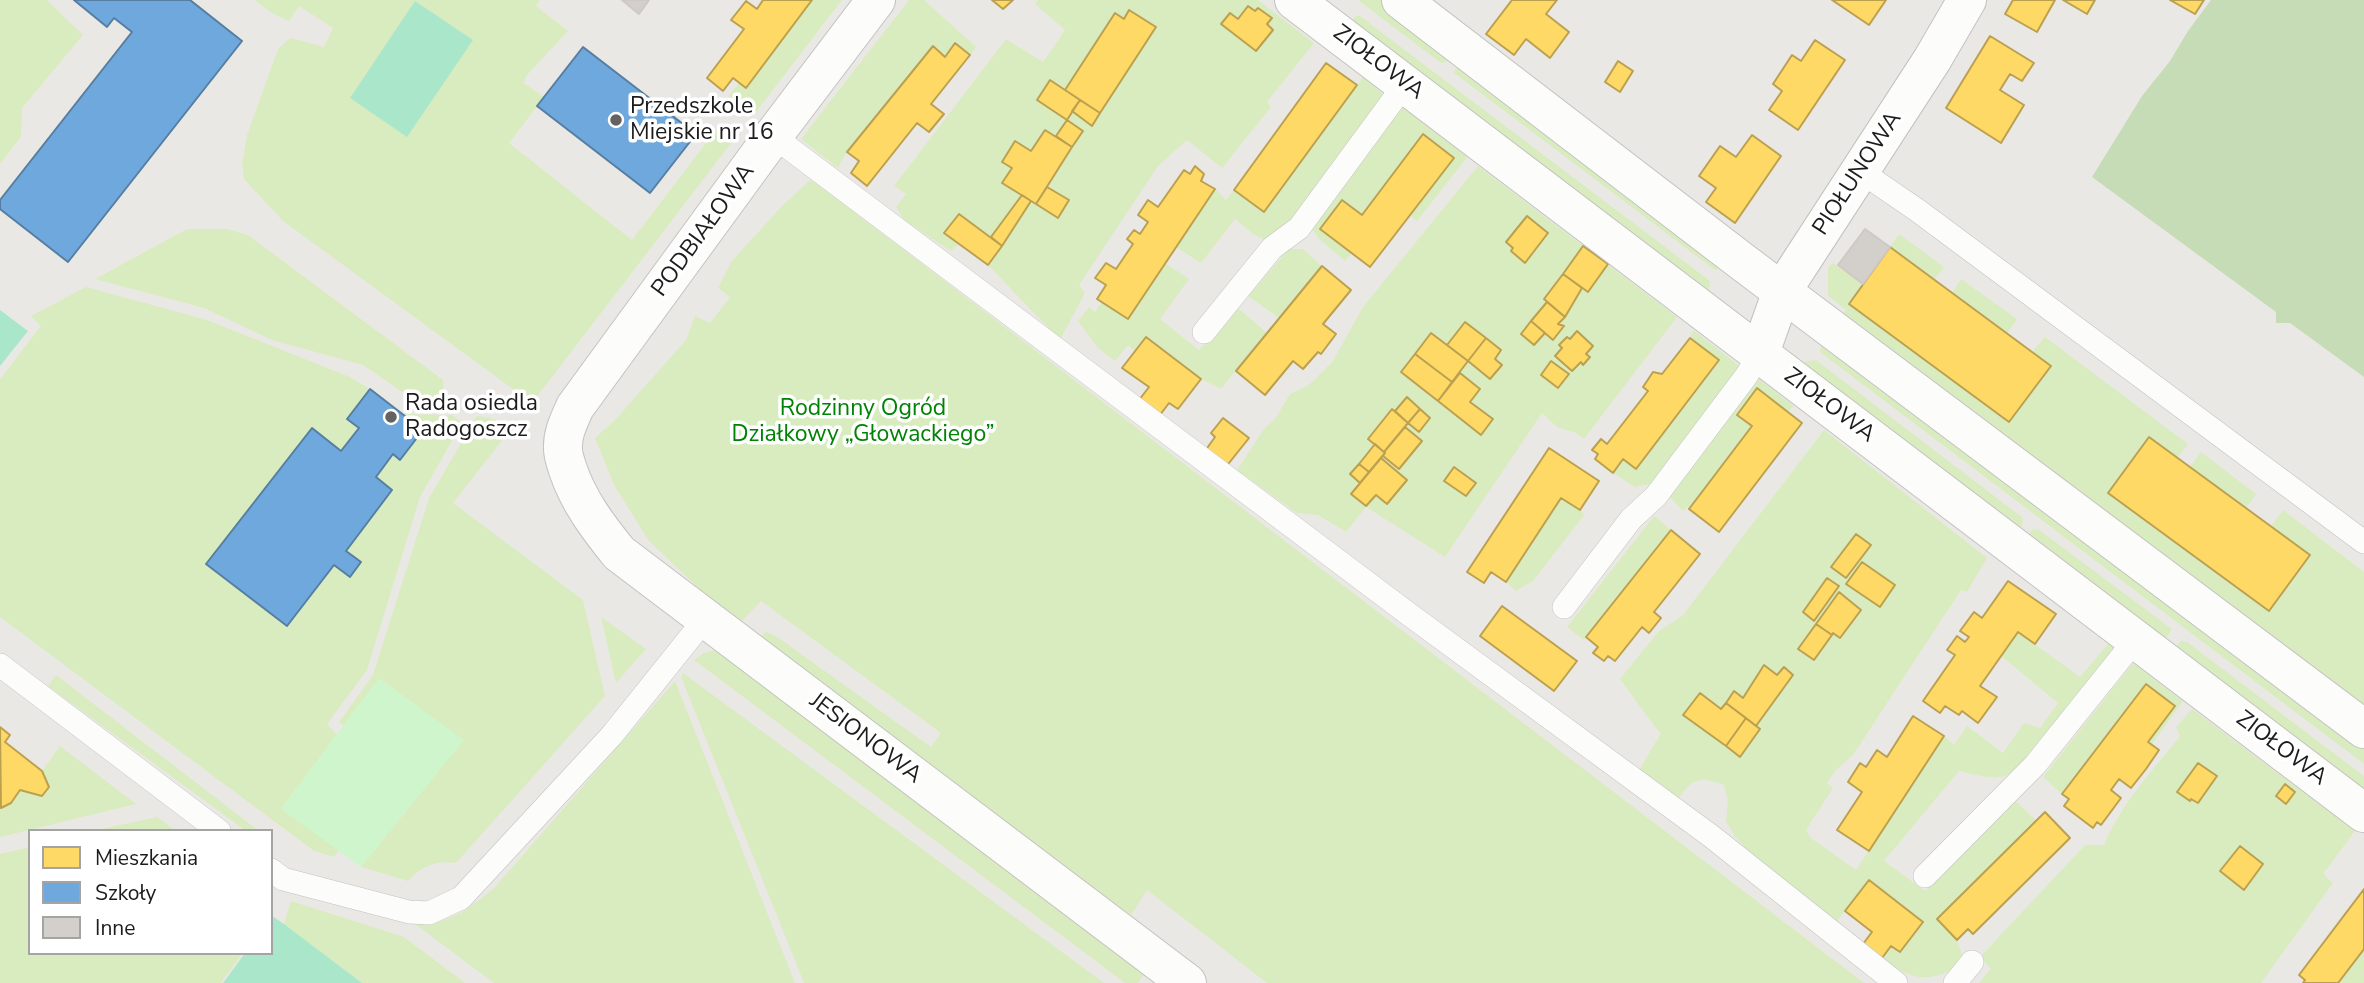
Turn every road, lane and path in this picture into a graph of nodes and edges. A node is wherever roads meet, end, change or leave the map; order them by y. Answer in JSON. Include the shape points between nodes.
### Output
{"nodes":[{"id":1,"x":876,"y":0,"type":"edge"},
{"id":2,"x":1294,"y":0,"type":"edge"},
{"id":3,"x":1401,"y":0,"type":"edge"},
{"id":4,"x":1968,"y":0,"type":"edge"},
{"id":5,"x":1442,"y":13,"type":"edge"},
{"id":6,"x":1405,"y":84,"type":"junction"},
{"id":7,"x":773,"y":136,"type":"junction"},
{"id":8,"x":1860,"y":171,"type":"junction"},
{"id":9,"x":1782,"y":291,"type":"junction"},
{"id":10,"x":1204,"y":332,"type":"dead end"},
{"id":11,"x":1760,"y":353,"type":"junction"},
{"id":12,"x":569,"y":473,"type":"joint"},
{"id":13,"x":2364,"y":542,"type":"edge"},
{"id":14,"x":1564,"y":607,"type":"dead end"},
{"id":15,"x":705,"y":619,"type":"junction"},
{"id":16,"x":2136,"y":639,"type":"junction"},
{"id":17,"x":0,"y":665,"type":"edge"},
{"id":18,"x":2364,"y":730,"type":"edge"},
{"id":19,"x":2364,"y":813,"type":"edge"},
{"id":20,"x":216,"y":829,"type":"edge"},
{"id":21,"x":273,"y":872,"type":"edge"},
{"id":22,"x":1925,"y":876,"type":"dead end"},
{"id":23,"x":1972,"y":962,"type":"dead end"},
{"id":24,"x":1187,"y":983,"type":"edge"},
{"id":25,"x":1896,"y":983,"type":"edge"},
{"id":26,"x":1955,"y":983,"type":"edge"}],
"edges":[{"from":1,"to":7,"type":"street","name":"PODBIAŁOWA"},
{"from":2,"to":6,"type":"street","name":"ZIOŁOWA"},
{"from":3,"to":5,"type":"street"},
{"from":4,"to":8,"type":"street","name":"PIOŁUNOWA"},
{"from":5,"to":9,"type":"street"},
{"from":6,"to":10,"type":"lane","via":[[1299,228],[1272,248]]},
{"from":6,"to":11,"type":"street","name":"ZIOŁOWA"},
{"from":7,"to":12,"type":"street","name":"PODBIAŁOWA","via":[[575,407],[562,451]]},
{"from":7,"to":25,"type":"lane","via":[[1687,818]]},
{"from":8,"to":9,"type":"street","name":"PIOŁUNOWA"},
{"from":8,"to":13,"type":"lane"},
{"from":9,"to":11,"type":"street","name":"PIOŁUNOWA"},
{"from":9,"to":18,"type":"street"},
{"from":11,"to":14,"type":"lane","via":[[1656,496],[1631,519]]},
{"from":11,"to":16,"type":"street","name":"ZIOŁOWA"},
{"from":12,"to":15,"type":"street","name":"JESIONOWA","via":[[578,497],[619,553]]},
{"from":15,"to":21,"type":"lane","via":[[612,735],[461,898],[429,913],[409,912],[283,879]]},
{"from":15,"to":24,"type":"street","name":"JESIONOWA"},
{"from":16,"to":19,"type":"street","name":"ZIOŁOWA"},
{"from":16,"to":22,"type":"lane","via":[[2035,765]]},
{"from":17,"to":20,"type":"lane"},
{"from":23,"to":26,"type":"lane"}]}
